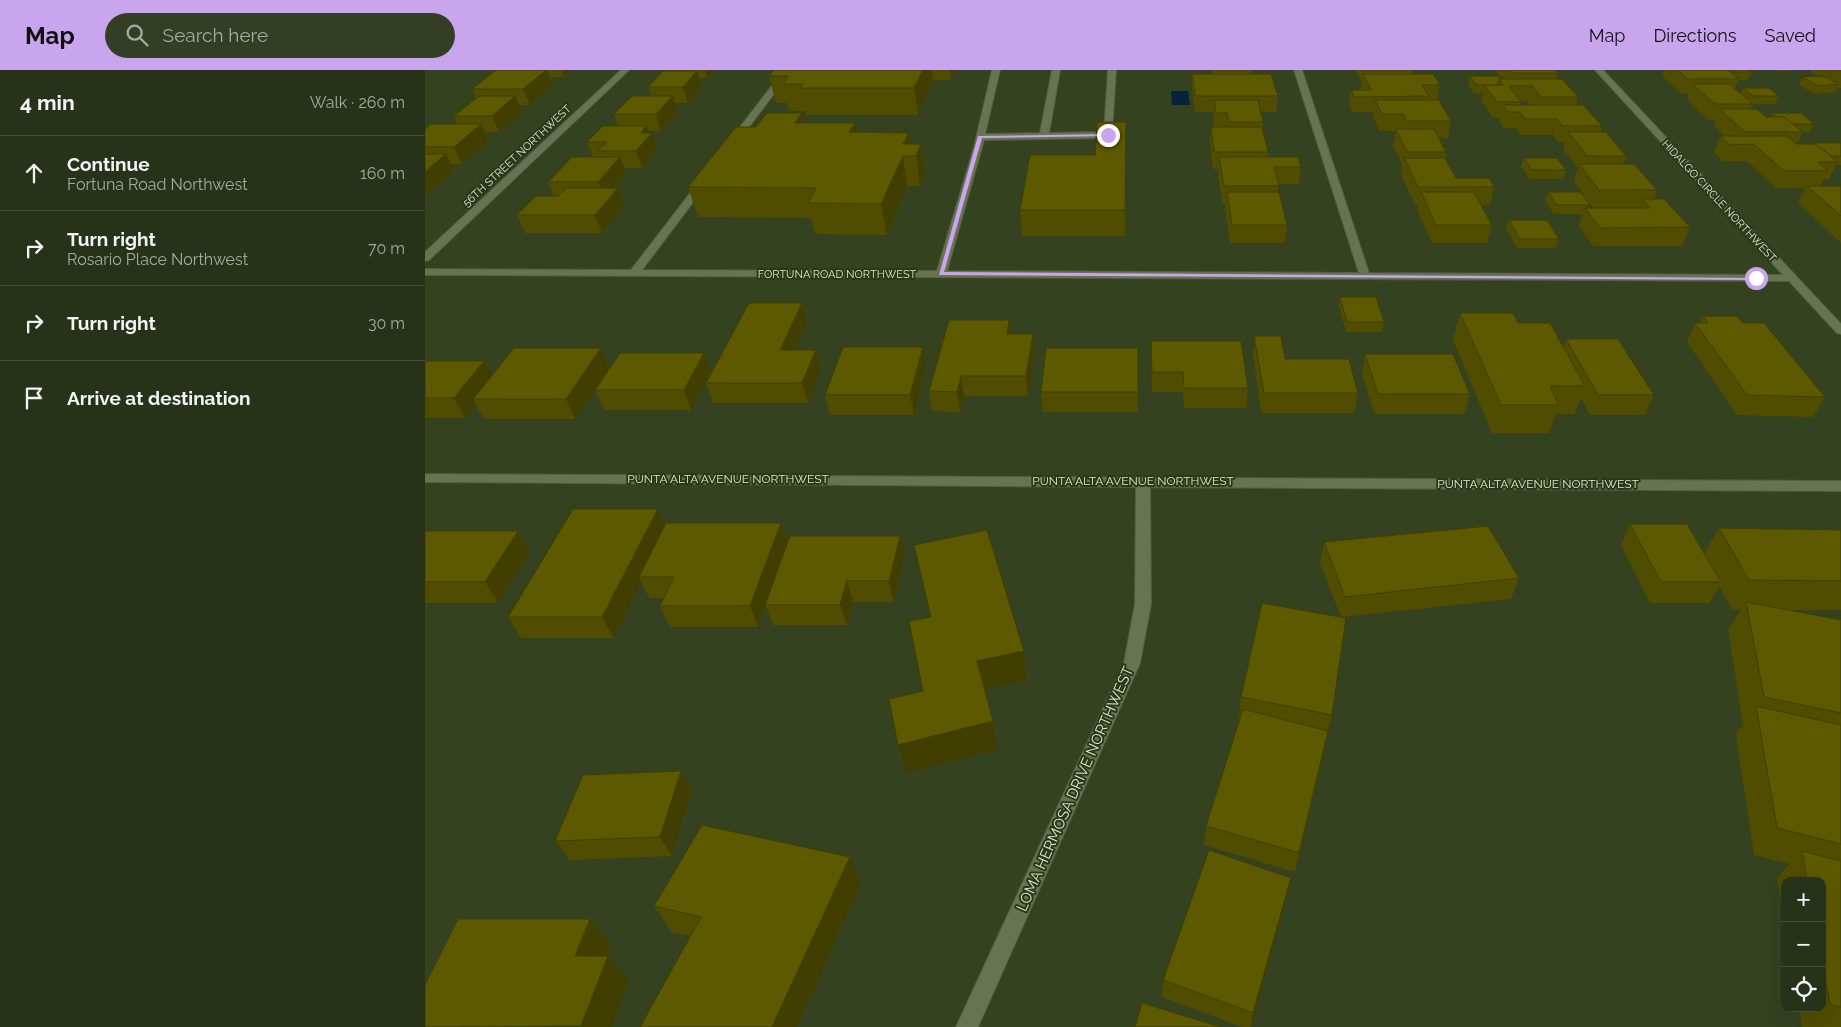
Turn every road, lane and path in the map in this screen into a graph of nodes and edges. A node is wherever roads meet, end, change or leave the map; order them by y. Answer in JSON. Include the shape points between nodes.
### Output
{"nodes":[{"id":1,"x":625,"y":70,"type":"edge"},
{"id":2,"x":788,"y":70,"type":"edge"},
{"id":3,"x":996,"y":70,"type":"edge"},
{"id":4,"x":1055,"y":70,"type":"edge"},
{"id":5,"x":1112,"y":70,"type":"edge"},
{"id":6,"x":1298,"y":70,"type":"edge"},
{"id":7,"x":1599,"y":70,"type":"edge"},
{"id":8,"x":1044,"y":136,"type":"junction"},
{"id":9,"x":980,"y":137,"type":"junction"},
{"id":10,"x":728,"y":150,"type":"edge"},
{"id":11,"x":710,"y":174,"type":"edge"},
{"id":12,"x":425,"y":258,"type":"edge"},
{"id":13,"x":425,"y":272,"type":"edge"},
{"id":14,"x":635,"y":273,"type":"junction"},
{"id":15,"x":941,"y":274,"type":"junction"},
{"id":16,"x":1365,"y":276,"type":"junction"},
{"id":17,"x":1790,"y":278,"type":"junction"},
{"id":18,"x":1841,"y":331,"type":"edge"},
{"id":19,"x":425,"y":478,"type":"edge"},
{"id":20,"x":1143,"y":481,"type":"junction"},
{"id":21,"x":1841,"y":486,"type":"edge"},
{"id":22,"x":967,"y":1027,"type":"edge"}],
"edges":[{"from":1,"to":12,"type":"street","name":"56TH STREET NORTHWEST"},
{"from":2,"to":10,"type":"street"},
{"from":3,"to":9,"type":"street"},
{"from":4,"to":8,"type":"street"},
{"from":5,"to":8,"type":"street","via":[[1108,135]]},
{"from":6,"to":16,"type":"street"},
{"from":7,"to":17,"type":"street","name":"HIDALGO CIRCLE NORTHWEST"},
{"from":8,"to":9,"type":"street"},
{"from":9,"to":15,"type":"street"},
{"from":11,"to":14,"type":"street"},
{"from":13,"to":14,"type":"street","name":"FORTUNA ROAD NORTHWEST"},
{"from":14,"to":15,"type":"street","name":"FORTUNA ROAD NORTHWEST"},
{"from":15,"to":16,"type":"street","name":"FORTUNA ROAD NORTHWEST"},
{"from":16,"to":17,"type":"street","name":"FORTUNA ROAD NORTHWEST"},
{"from":17,"to":18,"type":"street","name":"HIDALGO CIRCLE NORTHWEST"},
{"from":19,"to":20,"type":"street","name":"PUNTA ALTA AVENUE NORTHWEST"},
{"from":20,"to":21,"type":"street","name":"PUNTA ALTA AVENUE NORTHWEST"},
{"from":20,"to":22,"type":"street","name":"LOMA HERMOSA DRIVE NORTHWEST","via":[[1143,604],[1132,663]]}]}
